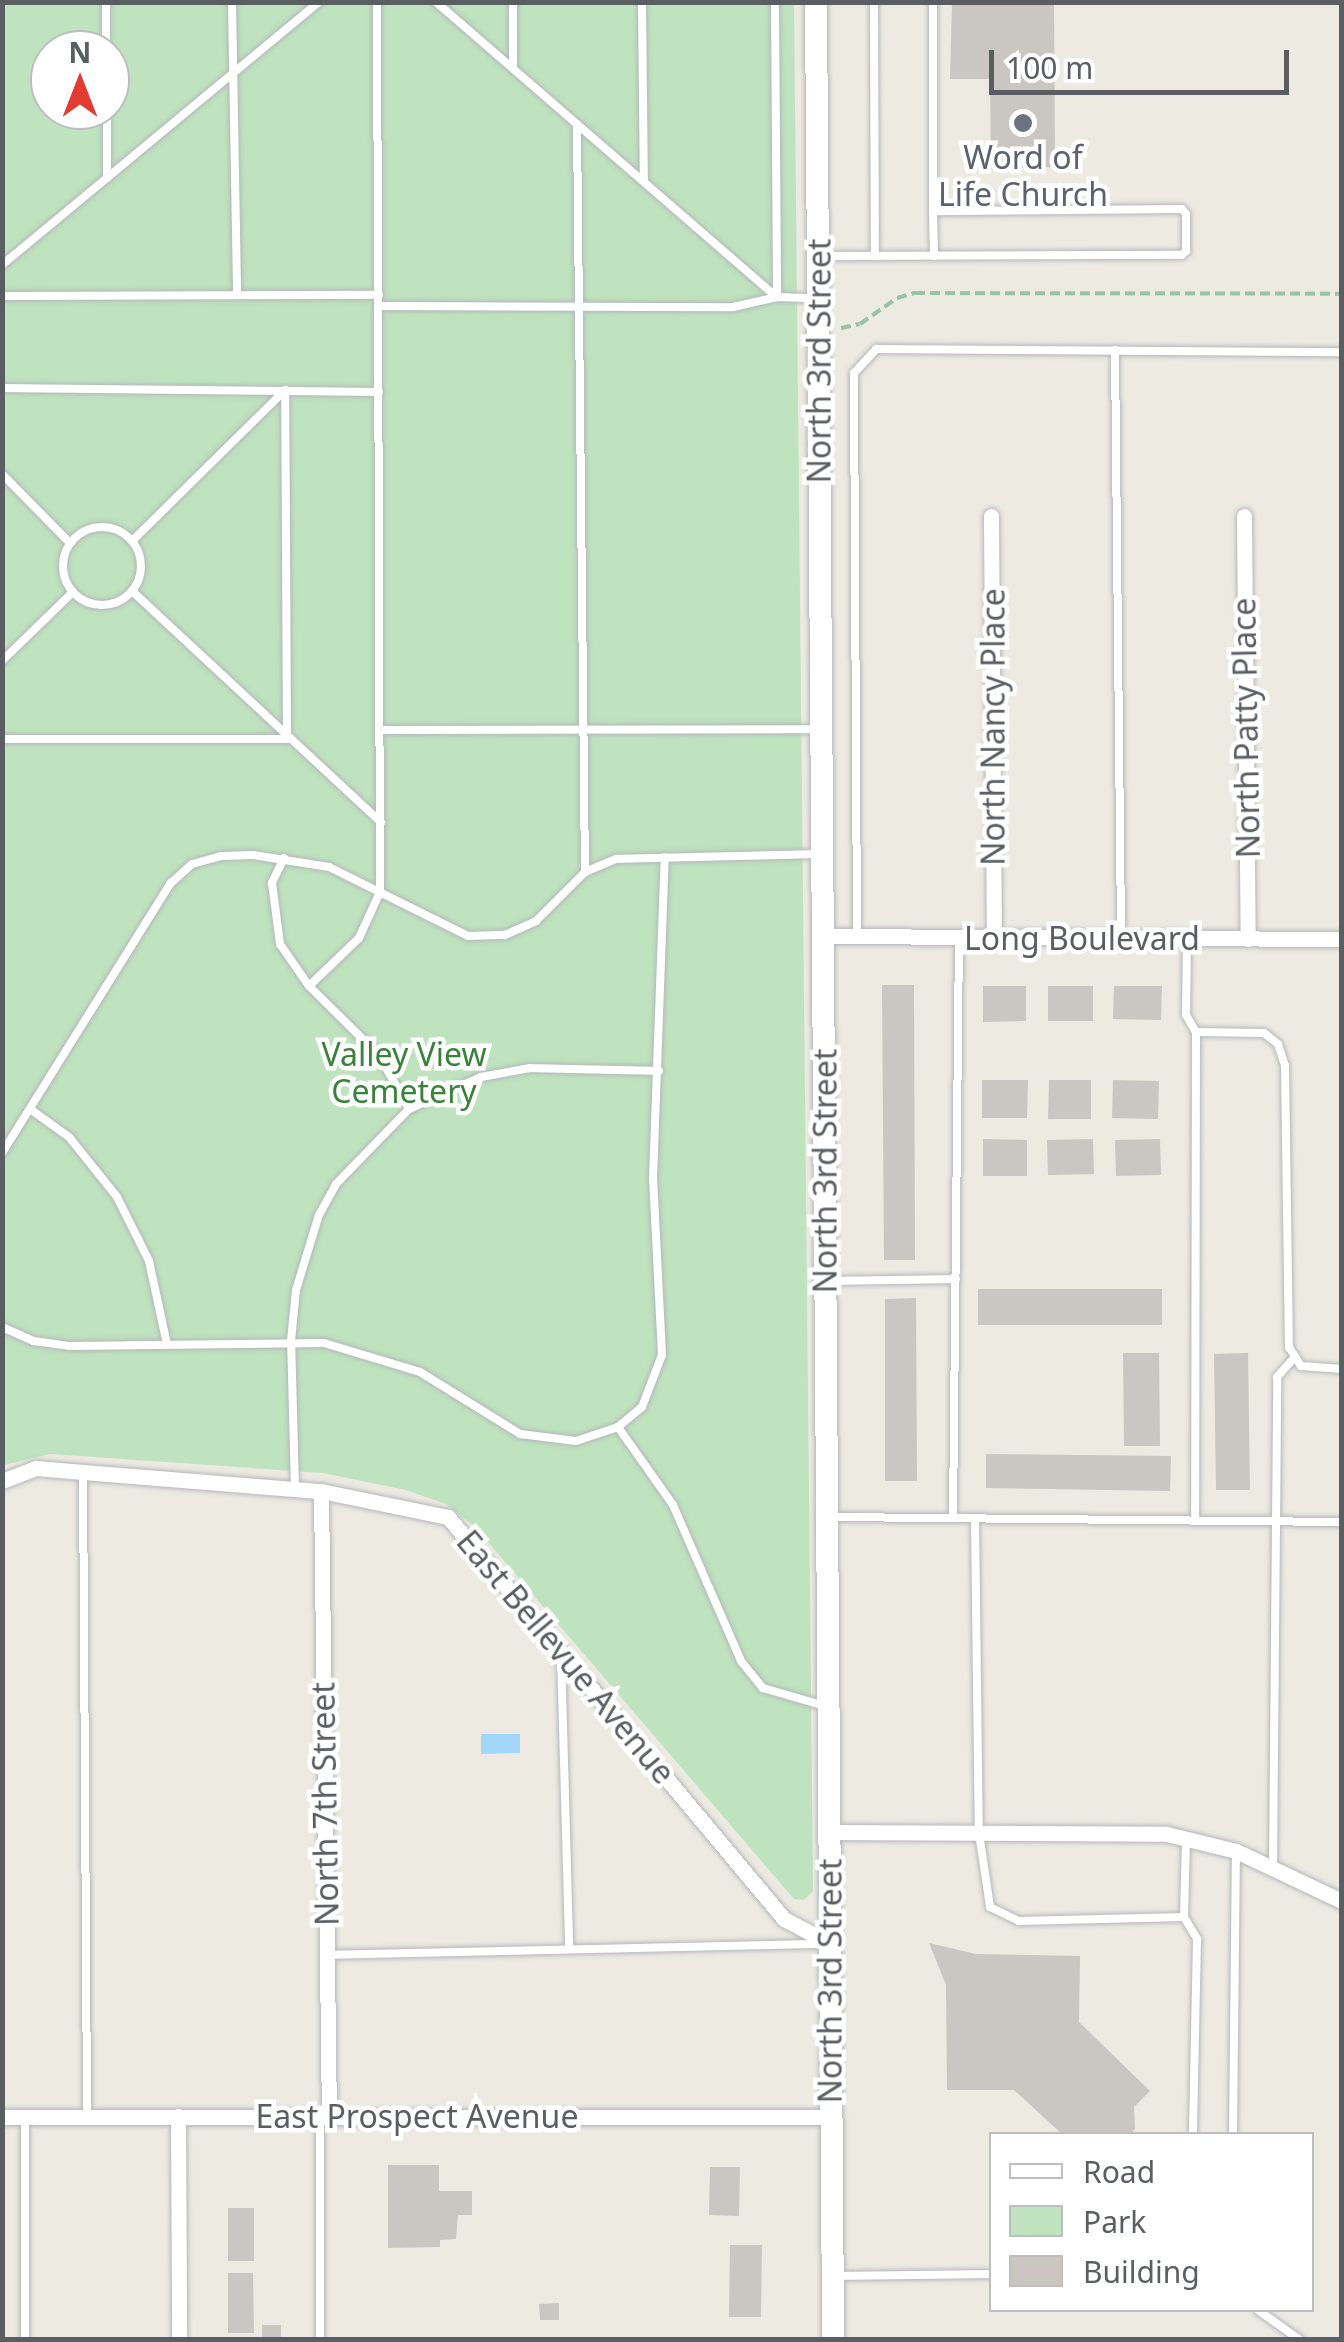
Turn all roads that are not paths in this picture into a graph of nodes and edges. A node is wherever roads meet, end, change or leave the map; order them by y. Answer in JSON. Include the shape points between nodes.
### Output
{"nodes":[{"id":1,"x":106,"y":2,"type":"edge"},
{"id":2,"x":232,"y":2,"type":"edge"},
{"id":3,"x":319,"y":2,"type":"edge"},
{"id":4,"x":377,"y":2,"type":"edge"},
{"id":5,"x":436,"y":2,"type":"edge"},
{"id":6,"x":513,"y":2,"type":"edge"},
{"id":7,"x":642,"y":2,"type":"edge"},
{"id":8,"x":775,"y":2,"type":"edge"},
{"id":9,"x":816,"y":2,"type":"edge"},
{"id":10,"x":874,"y":2,"type":"edge"},
{"id":11,"x":933,"y":2,"type":"edge"},
{"id":12,"x":106,"y":30,"type":"edge"},
{"id":13,"x":513,"y":69,"type":"junction"},
{"id":14,"x":233,"y":74,"type":"junction"},
{"id":15,"x":577,"y":124,"type":"junction"},
{"id":16,"x":107,"y":130,"type":"edge"},
{"id":17,"x":108,"y":178,"type":"junction"},
{"id":18,"x":644,"y":182,"type":"junction"},
{"id":19,"x":934,"y":211,"type":"junction"},
{"id":20,"x":818,"y":256,"type":"junction"},
{"id":21,"x":875,"y":256,"type":"junction"},
{"id":22,"x":934,"y":256,"type":"junction"},
{"id":23,"x":2,"y":265,"type":"edge"},
{"id":24,"x":237,"y":295,"type":"junction"},
{"id":25,"x":379,"y":295,"type":"junction"},
{"id":26,"x":2,"y":296,"type":"edge"},
{"id":27,"x":777,"y":296,"type":"junction"},
{"id":28,"x":818,"y":298,"type":"junction"},
{"id":29,"x":379,"y":306,"type":"junction"},
{"id":30,"x":582,"y":306,"type":"junction"},
{"id":31,"x":1115,"y":350,"type":"junction"},
{"id":32,"x":1342,"y":352,"type":"edge"},
{"id":33,"x":2,"y":388,"type":"edge"},
{"id":34,"x":285,"y":390,"type":"junction"},
{"id":35,"x":380,"y":392,"type":"junction"},
{"id":36,"x":2,"y":474,"type":"edge"},
{"id":37,"x":991,"y":516,"type":"dead end"},
{"id":38,"x":1244,"y":516,"type":"dead end"},
{"id":39,"x":132,"y":541,"type":"junction"},
{"id":40,"x":70,"y":544,"type":"junction"},
{"id":41,"x":132,"y":591,"type":"junction"},
{"id":42,"x":73,"y":592,"type":"junction"},
{"id":43,"x":2,"y":661,"type":"edge"},
{"id":44,"x":822,"y":729,"type":"junction"},
{"id":45,"x":382,"y":730,"type":"junction"},
{"id":46,"x":585,"y":731,"type":"junction"},
{"id":47,"x":2,"y":739,"type":"edge"},
{"id":48,"x":287,"y":739,"type":"junction"},
{"id":49,"x":381,"y":822,"type":"junction"},
{"id":50,"x":822,"y":854,"type":"junction"},
{"id":51,"x":666,"y":857,"type":"junction"},
{"id":52,"x":284,"y":858,"type":"junction"},
{"id":53,"x":585,"y":872,"type":"junction"},
{"id":54,"x":380,"y":892,"type":"junction"},
{"id":55,"x":823,"y":936,"type":"junction"},
{"id":56,"x":857,"y":937,"type":"junction"},
{"id":57,"x":959,"y":938,"type":"junction"},
{"id":58,"x":994,"y":938,"type":"junction"},
{"id":59,"x":1121,"y":938,"type":"junction"},
{"id":60,"x":1186,"y":938,"type":"junction"},
{"id":61,"x":1248,"y":939,"type":"junction"},
{"id":62,"x":1342,"y":939,"type":"edge"},
{"id":63,"x":310,"y":986,"type":"junction"},
{"id":64,"x":1196,"y":1032,"type":"junction"},
{"id":65,"x":658,"y":1071,"type":"junction"},
{"id":66,"x":30,"y":1109,"type":"junction"},
{"id":67,"x":409,"y":1109,"type":"junction"},
{"id":68,"x":2,"y":1153,"type":"edge"},
{"id":69,"x":956,"y":1279,"type":"junction"},
{"id":70,"x":826,"y":1281,"type":"junction"},
{"id":71,"x":2,"y":1327,"type":"edge"},
{"id":72,"x":291,"y":1340,"type":"junction"},
{"id":73,"x":167,"y":1344,"type":"junction"},
{"id":74,"x":1295,"y":1357,"type":"junction"},
{"id":75,"x":1342,"y":1369,"type":"edge"},
{"id":76,"x":618,"y":1426,"type":"junction"},
{"id":77,"x":83,"y":1472,"type":"junction"},
{"id":78,"x":2,"y":1482,"type":"edge"},
{"id":79,"x":295,"y":1489,"type":"junction"},
{"id":80,"x":321,"y":1491,"type":"junction"},
{"id":81,"x":828,"y":1518,"type":"junction"},
{"id":82,"x":953,"y":1518,"type":"junction"},
{"id":83,"x":975,"y":1519,"type":"junction"},
{"id":84,"x":1195,"y":1520,"type":"junction"},
{"id":85,"x":1277,"y":1521,"type":"junction"},
{"id":86,"x":1342,"y":1522,"type":"edge"},
{"id":87,"x":560,"y":1650,"type":"junction"},
{"id":88,"x":829,"y":1707,"type":"junction"},
{"id":89,"x":830,"y":1832,"type":"junction"},
{"id":90,"x":979,"y":1833,"type":"junction"},
{"id":91,"x":1186,"y":1838,"type":"junction"},
{"id":92,"x":1236,"y":1851,"type":"junction"},
{"id":93,"x":1273,"y":1869,"type":"junction"},
{"id":94,"x":1342,"y":1902,"type":"edge"},
{"id":95,"x":1184,"y":1918,"type":"junction"},
{"id":96,"x":831,"y":1944,"type":"junction"},
{"id":97,"x":569,"y":1950,"type":"junction"},
{"id":98,"x":327,"y":1955,"type":"junction"},
{"id":99,"x":24,"y":2116,"type":"junction"},
{"id":100,"x":87,"y":2116,"type":"junction"},
{"id":101,"x":178,"y":2116,"type":"junction"},
{"id":102,"x":324,"y":2116,"type":"junction"},
{"id":103,"x":831,"y":2116,"type":"junction"},
{"id":104,"x":2,"y":2117,"type":"edge"},
{"id":105,"x":1193,"y":2132,"type":"edge"},
{"id":106,"x":1233,"y":2132,"type":"edge"},
{"id":107,"x":989,"y":2274,"type":"edge"},
{"id":108,"x":832,"y":2276,"type":"junction"},
{"id":109,"x":1261,"y":2312,"type":"edge"},
{"id":110,"x":25,"y":2340,"type":"edge"},
{"id":111,"x":180,"y":2340,"type":"edge"},
{"id":112,"x":320,"y":2340,"type":"edge"},
{"id":113,"x":833,"y":2340,"type":"edge"},
{"id":114,"x":1300,"y":2340,"type":"edge"}],
"edges":[{"from":1,"to":12,"type":"lane"},
{"from":2,"to":14,"type":"lane"},
{"from":3,"to":14,"type":"lane"},
{"from":4,"to":25,"type":"lane"},
{"from":5,"to":13,"type":"lane"},
{"from":6,"to":13,"type":"lane"},
{"from":7,"to":18,"type":"lane"},
{"from":8,"to":27,"type":"lane"},
{"from":9,"to":20,"type":"main road","name":"North 3rd Street"},
{"from":10,"to":21,"type":"lane"},
{"from":11,"to":19,"type":"lane"},
{"from":13,"to":15,"type":"lane"},
{"from":14,"to":17,"type":"lane"},
{"from":14,"to":24,"type":"lane"},
{"from":15,"to":18,"type":"lane"},
{"from":15,"to":30,"type":"lane"},
{"from":16,"to":17,"type":"lane"},
{"from":17,"to":23,"type":"lane"},
{"from":18,"to":27,"type":"lane"},
{"from":19,"to":22,"type":"lane"},
{"from":19,"to":22,"type":"lane","via":[[1186,214],[1182,254]]},
{"from":20,"to":21,"type":"lane"},
{"from":20,"to":28,"type":"main road","name":"North 3rd Street"},
{"from":21,"to":22,"type":"lane"},
{"from":24,"to":25,"type":"lane"},
{"from":24,"to":26,"type":"lane"},
{"from":25,"to":29,"type":"lane"},
{"from":27,"to":28,"type":"lane"},
{"from":27,"to":30,"type":"lane","via":[[733,307]]},
{"from":28,"to":44,"type":"main road","name":"North 3rd Street"},
{"from":29,"to":30,"type":"lane"},
{"from":29,"to":35,"type":"lane"},
{"from":30,"to":46,"type":"lane"},
{"from":31,"to":32,"type":"lane"},
{"from":31,"to":56,"type":"lane","via":[[876,349],[854,373]]},
{"from":31,"to":59,"type":"lane"},
{"from":33,"to":34,"type":"lane"},
{"from":34,"to":35,"type":"lane"},
{"from":34,"to":39,"type":"lane"},
{"from":34,"to":48,"type":"lane"},
{"from":35,"to":45,"type":"lane"},
{"from":36,"to":40,"type":"lane"},
{"from":37,"to":58,"type":"street","name":"North Nancy Place"},
{"from":38,"to":61,"type":"street","name":"North Patty Place"},
{"from":39,"to":40,"type":"lane","via":[[100,527]]},
{"from":39,"to":41,"type":"lane","via":[[141,566]]},
{"from":40,"to":42,"type":"lane","via":[[62,566]]},
{"from":41,"to":42,"type":"lane","via":[[99,605]]},
{"from":41,"to":48,"type":"lane"},
{"from":42,"to":43,"type":"lane"},
{"from":44,"to":46,"type":"lane"},
{"from":44,"to":50,"type":"main road","name":"North 3rd Street"},
{"from":45,"to":46,"type":"lane"},
{"from":45,"to":49,"type":"lane"},
{"from":46,"to":53,"type":"lane"},
{"from":47,"to":48,"type":"lane"},
{"from":48,"to":49,"type":"lane"},
{"from":49,"to":54,"type":"lane"},
{"from":50,"to":51,"type":"lane"},
{"from":50,"to":55,"type":"main road","name":"North 3rd Street"},
{"from":51,"to":53,"type":"lane","via":[[616,859]]},
{"from":51,"to":65,"type":"lane"},
{"from":52,"to":54,"type":"lane","via":[[329,867]]},
{"from":52,"to":63,"type":"lane","via":[[272,884],[275,924],[288,962]]},
{"from":52,"to":66,"type":"lane","via":[[222,856],[192,864],[170,884]]},
{"from":53,"to":54,"type":"lane","via":[[536,921],[506,935],[468,936]]},
{"from":54,"to":63,"type":"lane","via":[[359,938]]},
{"from":55,"to":56,"type":"street","name":"Long Boulevard"},
{"from":55,"to":70,"type":"main road","name":"North 3rd Street"},
{"from":56,"to":57,"type":"street","name":"Long Boulevard"},
{"from":57,"to":58,"type":"street","name":"Long Boulevard"},
{"from":57,"to":69,"type":"lane"},
{"from":58,"to":59,"type":"street","name":"Long Boulevard"},
{"from":59,"to":60,"type":"street","name":"Long Boulevard"},
{"from":60,"to":61,"type":"street","name":"Long Boulevard"},
{"from":60,"to":64,"type":"lane","via":[[1186,1014]]},
{"from":61,"to":62,"type":"street","name":"Long Boulevard"},
{"from":63,"to":67,"type":"lane","via":[[379,1055]]},
{"from":64,"to":74,"type":"lane","via":[[1264,1033],[1278,1044],[1285,1066],[1288,1347]]},
{"from":64,"to":84,"type":"lane"},
{"from":65,"to":67,"type":"lane","via":[[530,1068],[481,1077]]},
{"from":65,"to":76,"type":"lane","via":[[653,1178],[662,1355],[642,1406]]},
{"from":66,"to":68,"type":"lane"},
{"from":66,"to":73,"type":"lane","via":[[69,1137],[117,1198],[149,1261]]},
{"from":67,"to":72,"type":"lane","via":[[336,1184],[319,1215],[296,1290]]},
{"from":69,"to":70,"type":"lane"},
{"from":69,"to":82,"type":"lane"},
{"from":70,"to":81,"type":"main road","name":"North 3rd Street"},
{"from":71,"to":73,"type":"lane","via":[[69,1346]]},
{"from":72,"to":73,"type":"lane"},
{"from":72,"to":76,"type":"lane","via":[[324,1343],[420,1372],[520,1434],[576,1441]]},
{"from":72,"to":79,"type":"lane"},
{"from":74,"to":75,"type":"lane","via":[[1301,1366]]},
{"from":74,"to":85,"type":"lane","via":[[1278,1376]]},
{"from":76,"to":88,"type":"lane","via":[[673,1505],[741,1661],[763,1688]]},
{"from":77,"to":78,"type":"street","name":"East Bellevue Avenue","via":[[36,1468]]},
{"from":77,"to":79,"type":"street","name":"East Bellevue Avenue"},
{"from":77,"to":100,"type":"lane"},
{"from":79,"to":80,"type":"street","name":"East Bellevue Avenue"},
{"from":80,"to":87,"type":"street","name":"East Bellevue Avenue","via":[[448,1517]]},
{"from":80,"to":98,"type":"street","name":"North 7th Street"},
{"from":81,"to":82,"type":"lane"},
{"from":81,"to":88,"type":"main road","name":"North 3rd Street"},
{"from":82,"to":83,"type":"lane"},
{"from":83,"to":84,"type":"lane"},
{"from":83,"to":90,"type":"lane"},
{"from":84,"to":85,"type":"lane"},
{"from":85,"to":86,"type":"lane"},
{"from":85,"to":93,"type":"lane"},
{"from":87,"to":96,"type":"street","name":"East Bellevue Avenue","via":[[784,1919]]},
{"from":87,"to":97,"type":"lane"},
{"from":88,"to":89,"type":"main road","name":"North 3rd Street"},
{"from":89,"to":90,"type":"street"},
{"from":89,"to":96,"type":"main road","name":"North 3rd Street"},
{"from":90,"to":91,"type":"street"},
{"from":90,"to":95,"type":"lane","via":[[990,1908],[1020,1921]]},
{"from":91,"to":92,"type":"street"},
{"from":91,"to":95,"type":"lane"},
{"from":92,"to":93,"type":"street"},
{"from":92,"to":106,"type":"lane"},
{"from":93,"to":94,"type":"street"},
{"from":95,"to":105,"type":"lane","via":[[1198,1939]]},
{"from":96,"to":97,"type":"lane"},
{"from":96,"to":103,"type":"main road","name":"North 3rd Street"},
{"from":97,"to":98,"type":"lane"},
{"from":98,"to":102,"type":"street","name":"North 7th Street"},
{"from":99,"to":100,"type":"street","name":"East Prospect Avenue"},
{"from":99,"to":104,"type":"street","name":"East Prospect Avenue"},
{"from":99,"to":110,"type":"lane"},
{"from":100,"to":101,"type":"street","name":"East Prospect Avenue"},
{"from":101,"to":102,"type":"street","name":"East Prospect Avenue"},
{"from":101,"to":111,"type":"street"},
{"from":102,"to":103,"type":"street","name":"East Prospect Avenue"},
{"from":102,"to":112,"type":"lane"},
{"from":103,"to":108,"type":"main road","name":"North 3rd Street"},
{"from":107,"to":108,"type":"lane"},
{"from":108,"to":113,"type":"main road","name":"North 3rd Street"},
{"from":109,"to":114,"type":"lane"}]}
